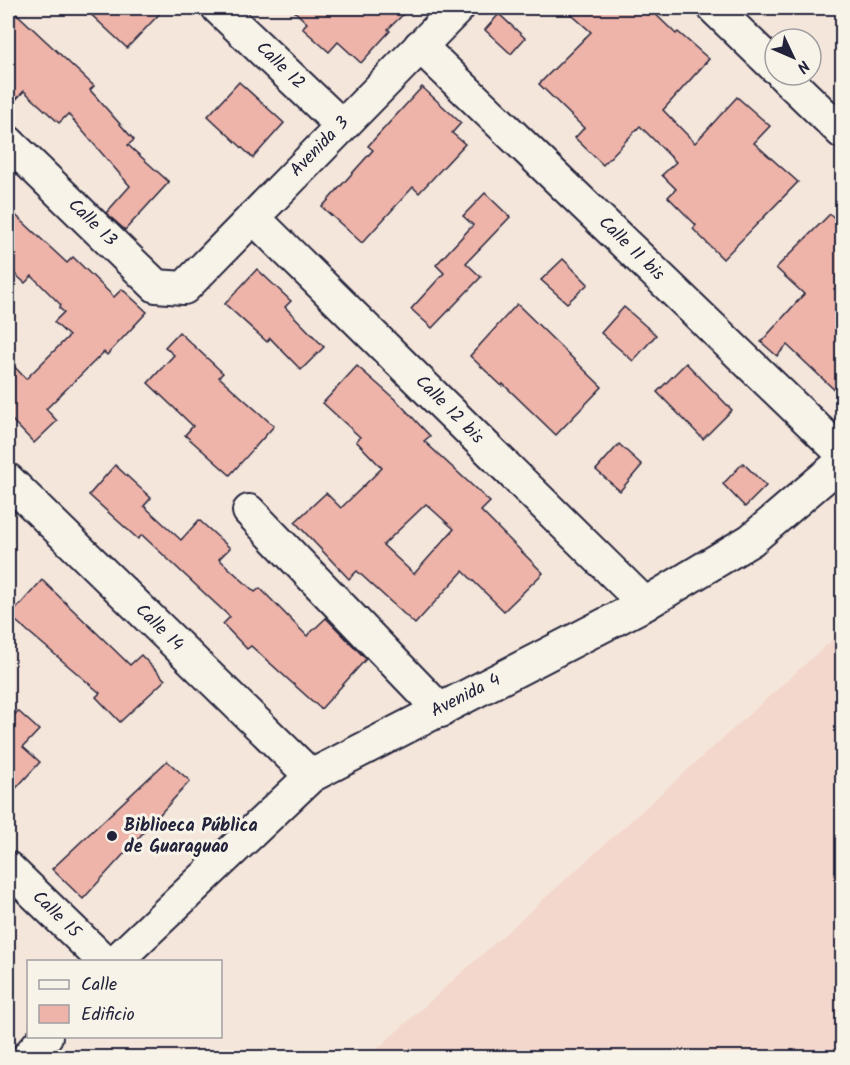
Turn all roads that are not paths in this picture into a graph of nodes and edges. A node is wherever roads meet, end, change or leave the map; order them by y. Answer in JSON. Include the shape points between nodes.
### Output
{"nodes":[{"id":1,"x":218,"y":8,"type":"edge"},
{"id":2,"x":458,"y":8,"type":"edge"},
{"id":3,"x":714,"y":8,"type":"edge"},
{"id":4,"x":420,"y":46,"type":"junction"},
{"id":5,"x":763,"y":55,"type":"edge"},
{"id":6,"x":796,"y":87,"type":"edge"},
{"id":7,"x":341,"y":125,"type":"junction"},
{"id":8,"x":843,"y":132,"type":"edge"},
{"id":9,"x":8,"y":142,"type":"edge"},
{"id":10,"x":253,"y":217,"type":"junction"},
{"id":11,"x":184,"y":288,"type":"joint"},
{"id":12,"x":843,"y":453,"type":"edge"},
{"id":13,"x":843,"y":462,"type":"edge"},
{"id":14,"x":8,"y":480,"type":"edge"},
{"id":15,"x":249,"y":511,"type":"dead end"},
{"id":16,"x":645,"y":604,"type":"junction"},
{"id":17,"x":441,"y":710,"type":"junction"},
{"id":18,"x":311,"y":776,"type":"junction"},
{"id":19,"x":8,"y":868,"type":"edge"},
{"id":20,"x":103,"y":960,"type":"edge"},
{"id":21,"x":117,"y":960,"type":"edge"},
{"id":22,"x":44,"y":1038,"type":"edge"},
{"id":23,"x":27,"y":1058,"type":"edge"}],
"edges":[{"from":1,"to":7,"type":"street","name":"Calle 12"},
{"from":2,"to":4,"type":"street","name":"Avenida 3"},
{"from":3,"to":5,"type":"street"},
{"from":4,"to":7,"type":"street","name":"Avenida 3"},
{"from":4,"to":12,"type":"street","name":"Calle 11 bis"},
{"from":6,"to":8,"type":"street"},
{"from":7,"to":10,"type":"street","name":"Avenida 3"},
{"from":9,"to":11,"type":"street","name":"Calle 13","via":[[156,286]]},
{"from":10,"to":11,"type":"street","name":"Avenida 3"},
{"from":10,"to":16,"type":"street","name":"Calle 12 bis"},
{"from":13,"to":16,"type":"street","name":"Avenida 4","via":[[751,540]]},
{"from":14,"to":18,"type":"street","name":"Calle 14"},
{"from":15,"to":17,"type":"street"},
{"from":16,"to":17,"type":"street","name":"Avenida 4"},
{"from":17,"to":18,"type":"street","name":"Avenida 4"},
{"from":18,"to":21,"type":"street","name":"Avenida 4"},
{"from":19,"to":20,"type":"street","name":"Calle 15"},
{"from":22,"to":23,"type":"street"}]}
